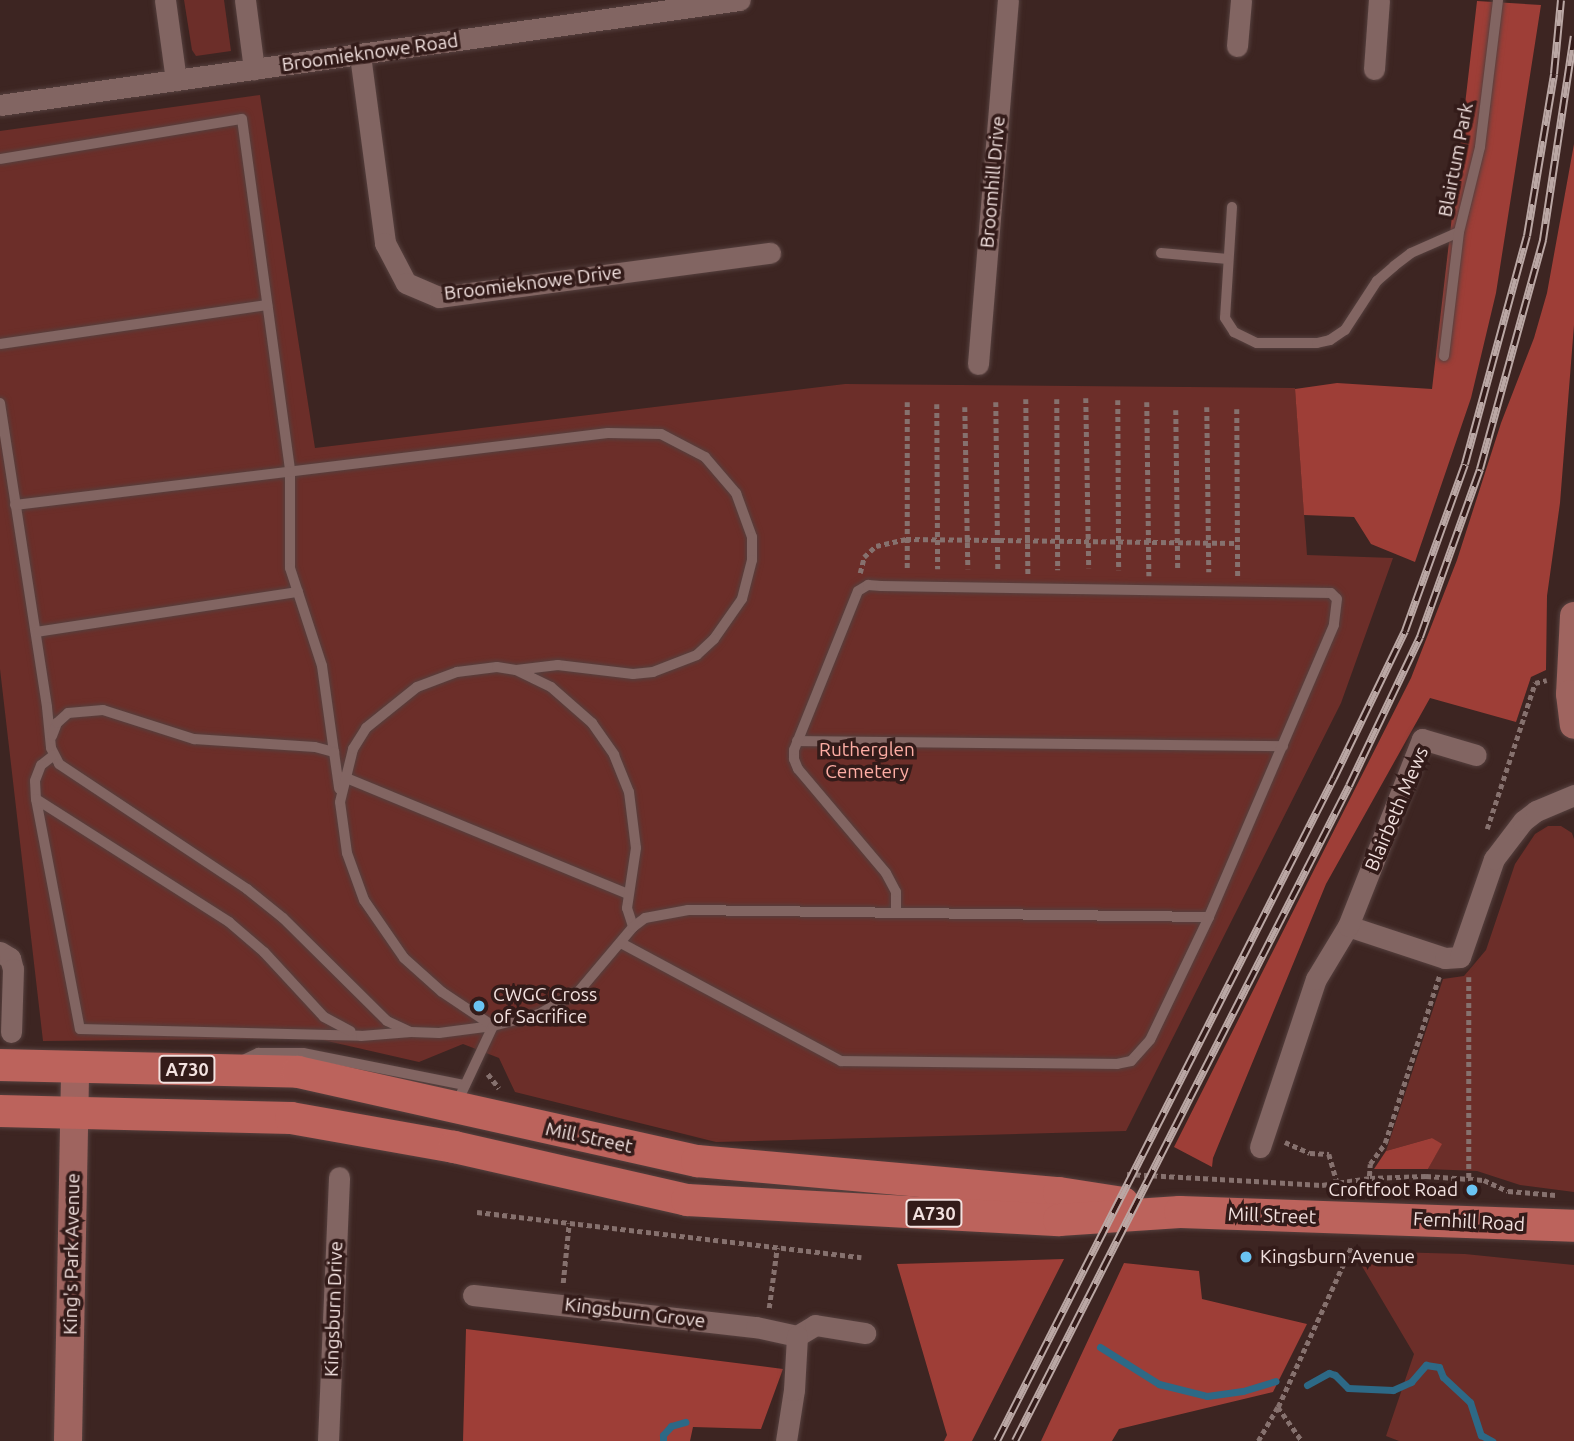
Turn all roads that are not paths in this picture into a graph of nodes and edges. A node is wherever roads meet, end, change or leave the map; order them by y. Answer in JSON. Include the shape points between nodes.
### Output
{"nodes":[{"id":1,"x":165,"y":0,"type":"edge"},
{"id":2,"x":245,"y":0,"type":"edge"},
{"id":3,"x":740,"y":0,"type":"edge"},
{"id":4,"x":1008,"y":0,"type":"edge"},
{"id":5,"x":1241,"y":0,"type":"edge"},
{"id":6,"x":1379,"y":0,"type":"edge"},
{"id":7,"x":1498,"y":0,"type":"edge"},
{"id":8,"x":631,"y":7,"type":"edge"},
{"id":9,"x":1237,"y":46,"type":"dead end"},
{"id":10,"x":360,"y":55,"type":"junction"},
{"id":11,"x":254,"y":69,"type":"junction"},
{"id":12,"x":1374,"y":69,"type":"dead end"},
{"id":13,"x":176,"y":80,"type":"junction"},
{"id":14,"x":0,"y":105,"type":"edge"},
{"id":15,"x":0,"y":159,"type":"edge"},
{"id":16,"x":1232,"y":207,"type":"dead end"},
{"id":17,"x":1459,"y":232,"type":"junction"},
{"id":18,"x":770,"y":253,"type":"dead end"},
{"id":19,"x":1161,"y":253,"type":"dead end"},
{"id":20,"x":1228,"y":259,"type":"junction"},
{"id":21,"x":267,"y":304,"type":"junction"},
{"id":22,"x":0,"y":344,"type":"edge"},
{"id":23,"x":1444,"y":356,"type":"dead end"},
{"id":24,"x":978,"y":364,"type":"dead end"},
{"id":25,"x":0,"y":403,"type":"edge"},
{"id":26,"x":290,"y":471,"type":"junction"},
{"id":27,"x":15,"y":505,"type":"junction"},
{"id":28,"x":298,"y":592,"type":"junction"},
{"id":29,"x":1574,"y":616,"type":"edge"},
{"id":30,"x":36,"y":632,"type":"junction"},
{"id":31,"x":516,"y":670,"type":"junction"},
{"id":32,"x":1574,"y":725,"type":"edge"},
{"id":33,"x":797,"y":741,"type":"junction"},
{"id":34,"x":1283,"y":746,"type":"junction"},
{"id":35,"x":52,"y":752,"type":"junction"},
{"id":36,"x":334,"y":752,"type":"junction"},
{"id":37,"x":1476,"y":755,"type":"dead end"},
{"id":38,"x":344,"y":777,"type":"junction"},
{"id":39,"x":1574,"y":795,"type":"edge"},
{"id":40,"x":36,"y":799,"type":"junction"},
{"id":41,"x":340,"y":802,"type":"junction"},
{"id":42,"x":628,"y":894,"type":"junction"},
{"id":43,"x":896,"y":911,"type":"junction"},
{"id":44,"x":1209,"y":917,"type":"junction"},
{"id":45,"x":1348,"y":926,"type":"junction"},
{"id":46,"x":633,"y":927,"type":"junction"},
{"id":47,"x":621,"y":943,"type":"junction"},
{"id":48,"x":0,"y":953,"type":"edge"},
{"id":49,"x":493,"y":1026,"type":"junction"},
{"id":50,"x":12,"y":1032,"type":"dead end"},
{"id":51,"x":411,"y":1032,"type":"junction"},
{"id":52,"x":370,"y":1035,"type":"junction"},
{"id":53,"x":0,"y":1065,"type":"edge"},
{"id":54,"x":75,"y":1067,"type":"junction"},
{"id":55,"x":464,"y":1098,"type":"junction"},
{"id":56,"x":0,"y":1111,"type":"edge"},
{"id":57,"x":74,"y":1112,"type":"junction"},
{"id":58,"x":1262,"y":1140,"type":"road end"},
{"id":59,"x":477,"y":1153,"type":"junction"},
{"id":60,"x":339,"y":1177,"type":"dead end"},
{"id":61,"x":1180,"y":1212,"type":"junction"},
{"id":62,"x":1364,"y":1217,"type":"joint"},
{"id":63,"x":1574,"y":1227,"type":"edge"},
{"id":64,"x":473,"y":1295,"type":"dead end"},
{"id":65,"x":864,"y":1333,"type":"dead end"},
{"id":66,"x":797,"y":1336,"type":"junction"},
{"id":67,"x":68,"y":1441,"type":"edge"},
{"id":68,"x":328,"y":1441,"type":"edge"},
{"id":69,"x":786,"y":1441,"type":"edge"}],
"edges":[{"from":1,"to":13,"type":"street"},
{"from":2,"to":11,"type":"street"},
{"from":3,"to":8,"type":"street","name":"Broomieknowe Road"},
{"from":4,"to":24,"type":"street","name":"Broomhill Drive"},
{"from":5,"to":9,"type":"street"},
{"from":6,"to":12,"type":"street"},
{"from":7,"to":17,"type":"lane","name":"Blairtum Park","via":[[1480,147]]},
{"from":8,"to":10,"type":"street","name":"Broomieknowe Road"},
{"from":10,"to":11,"type":"street","name":"Broomieknowe Road"},
{"from":10,"to":18,"type":"street","name":"Broomieknowe Drive","via":[[385,243],[406,283],[439,297]]},
{"from":11,"to":13,"type":"street","name":"Broomieknowe Road"},
{"from":13,"to":14,"type":"street","name":"Broomieknowe Road"},
{"from":15,"to":21,"type":"lane","via":[[242,119]]},
{"from":16,"to":20,"type":"lane","name":"Blairtum Park"},
{"from":17,"to":20,"type":"lane","name":"Blairtum Park","via":[[1411,253],[1394,266],[1377,281],[1345,330],[1317,342],[1257,342],[1234,332],[1225,318]]},
{"from":17,"to":23,"type":"lane"},
{"from":19,"to":20,"type":"lane"},
{"from":21,"to":22,"type":"lane"},
{"from":21,"to":26,"type":"lane"},
{"from":25,"to":27,"type":"lane"},
{"from":26,"to":27,"type":"lane"},
{"from":26,"to":28,"type":"lane","via":[[288,545]]},
{"from":26,"to":31,"type":"lane","via":[[635,432],[661,434],[705,457],[736,493],[752,537],[752,561],[742,599],[714,639],[697,655],[653,672],[558,665]]},
{"from":27,"to":30,"type":"lane"},
{"from":28,"to":30,"type":"lane"},
{"from":28,"to":36,"type":"lane","via":[[322,666]]},
{"from":29,"to":32,"type":"main road","via":[[1570,694]]},
{"from":30,"to":35,"type":"lane"},
{"from":31,"to":38,"type":"lane","via":[[497,667],[457,672],[417,687],[366,728]]},
{"from":31,"to":42,"type":"lane","via":[[551,687],[572,704],[614,755],[629,792],[635,829],[635,866]]},
{"from":33,"to":34,"type":"lane"},
{"from":33,"to":34,"type":"lane","via":[[858,591],[868,586],[1331,593],[1336,599],[1334,625]]},
{"from":33,"to":43,"type":"lane","via":[[794,759],[798,769],[886,873],[896,892]]},
{"from":34,"to":44,"type":"lane"},
{"from":35,"to":36,"type":"lane","via":[[57,723],[68,713],[86,710],[119,714],[194,739]]},
{"from":35,"to":40,"type":"lane","via":[[35,781]]},
{"from":35,"to":51,"type":"lane","via":[[75,777],[283,918],[369,1006]]},
{"from":36,"to":41,"type":"lane"},
{"from":37,"to":45,"type":"street","name":"Blairbeth Mews","via":[[1422,739]]},
{"from":38,"to":41,"type":"lane"},
{"from":38,"to":42,"type":"lane"},
{"from":39,"to":45,"type":"street","via":[[1523,821],[1494,859],[1452,957]]},
{"from":40,"to":52,"type":"lane","via":[[229,922],[264,952],[324,1017],[340,1028]]},
{"from":40,"to":52,"type":"lane","via":[[80,1029]]},
{"from":41,"to":49,"type":"lane","via":[[347,853],[376,922],[404,958],[442,992]]},
{"from":42,"to":46,"type":"lane"},
{"from":43,"to":44,"type":"lane"},
{"from":43,"to":46,"type":"lane","via":[[688,910],[645,918]]},
{"from":44,"to":47,"type":"lane","via":[[1150,1040],[1131,1061],[1117,1064],[841,1061]]},
{"from":45,"to":58,"type":"street","name":"Blairbeth Mews","via":[[1316,979]]},
{"from":46,"to":47,"type":"lane"},
{"from":47,"to":49,"type":"lane","via":[[579,991],[539,1014]]},
{"from":48,"to":50,"type":"street","via":[[10,958],[13,969]]},
{"from":49,"to":51,"type":"lane"},
{"from":49,"to":55,"type":"lane"},
{"from":51,"to":52,"type":"lane"},
{"from":53,"to":54,"type":"main road","name":"Mill Street","number":"A730"},
{"from":54,"to":55,"type":"main road","name":"Mill Street","number":"A730","via":[[298,1072]]},
{"from":54,"to":57,"type":"main road","name":"King's Park Avenue"},
{"from":55,"to":59,"type":"main road"},
{"from":55,"to":61,"type":"main road","name":"Mill Street","number":"A730","via":[[697,1161],[1059,1193]]},
{"from":56,"to":57,"type":"main road","name":"Mill Street","number":"A730"},
{"from":57,"to":59,"type":"main road","name":"Mill Street","number":"A730","via":[[291,1118]]},
{"from":57,"to":67,"type":"main road","name":"King's Park Avenue"},
{"from":59,"to":61,"type":"main road","name":"Mill Street","number":"A730","via":[[687,1200],[1059,1220]]},
{"from":60,"to":68,"type":"street","name":"Kingsburn Drive"},
{"from":61,"to":62,"type":"main road","name":"Mill Street","number":"A730"},
{"from":62,"to":63,"type":"main road","name":"Fernhill Road","number":"A730"},
{"from":64,"to":66,"type":"street","name":"Kingsburn Grove"},
{"from":65,"to":66,"type":"street","name":"Kingsburn Grove","via":[[815,1325]]},
{"from":66,"to":69,"type":"street"}]}
